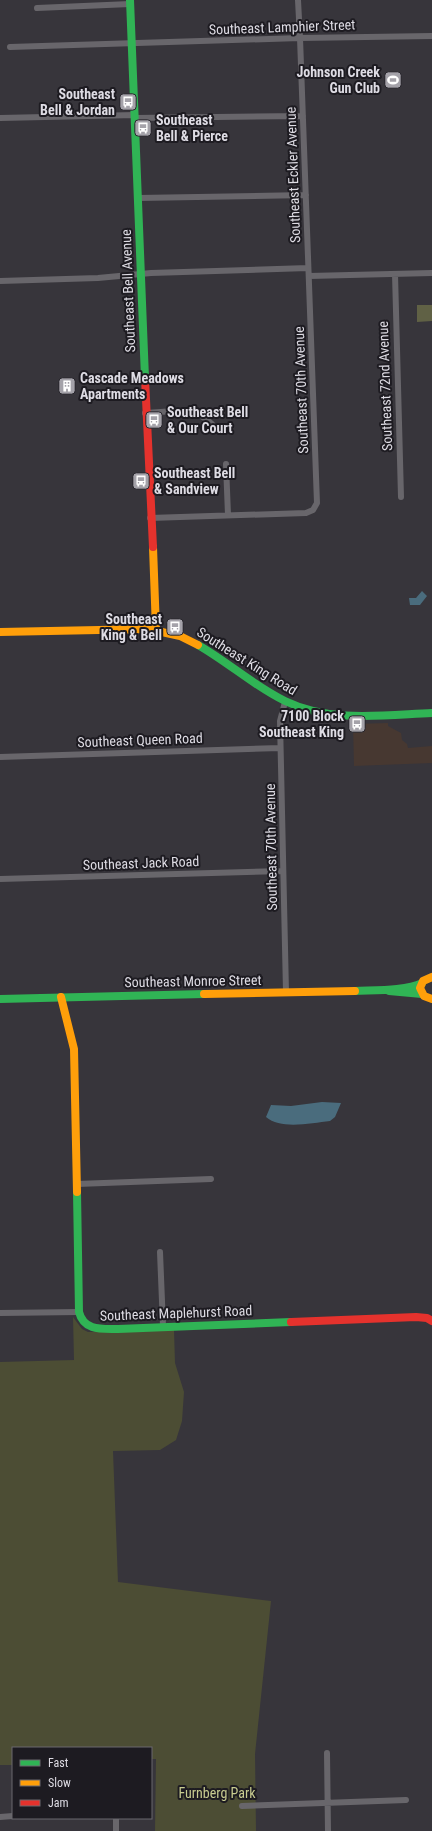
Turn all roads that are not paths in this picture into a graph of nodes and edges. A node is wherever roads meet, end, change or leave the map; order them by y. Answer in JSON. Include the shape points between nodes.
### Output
{"nodes":[{"id":1,"x":298,"y":0,"type":"edge"},
{"id":2,"x":130,"y":2,"type":"edge"},
{"id":3,"x":37,"y":8,"type":"dead end"},
{"id":4,"x":432,"y":36,"type":"edge"},
{"id":5,"x":300,"y":38,"type":"junction"},
{"id":6,"x":133,"y":43,"type":"junction"},
{"id":7,"x":10,"y":47,"type":"dead end"},
{"id":8,"x":303,"y":116,"type":"junction"},
{"id":9,"x":135,"y":117,"type":"junction"},
{"id":10,"x":0,"y":118,"type":"edge"},
{"id":11,"x":306,"y":195,"type":"junction"},
{"id":12,"x":138,"y":198,"type":"junction"},
{"id":13,"x":308,"y":268,"type":"junction"},
{"id":14,"x":432,"y":273,"type":"edge"},
{"id":15,"x":395,"y":274,"type":"junction"},
{"id":16,"x":141,"y":275,"type":"junction"},
{"id":17,"x":309,"y":276,"type":"junction"},
{"id":18,"x":0,"y":281,"type":"edge"},
{"id":19,"x":145,"y":413,"type":"junction"},
{"id":20,"x":212,"y":424,"type":"dead end"},
{"id":21,"x":226,"y":464,"type":"dead end"},
{"id":22,"x":401,"y":497,"type":"dead end"},
{"id":23,"x":228,"y":516,"type":"junction"},
{"id":24,"x":150,"y":518,"type":"junction"},
{"id":25,"x":156,"y":630,"type":"junction"},
{"id":26,"x":0,"y":632,"type":"edge"},
{"id":27,"x":285,"y":702,"type":"junction"},
{"id":28,"x":432,"y":713,"type":"edge"},
{"id":29,"x":280,"y":748,"type":"junction"},
{"id":30,"x":0,"y":757,"type":"edge"},
{"id":31,"x":283,"y":871,"type":"junction"},
{"id":32,"x":0,"y":879,"type":"edge"},
{"id":33,"x":432,"y":977,"type":"edge"},
{"id":34,"x":422,"y":983,"type":"junction"},
{"id":35,"x":387,"y":990,"type":"junction"},
{"id":36,"x":286,"y":992,"type":"junction"},
{"id":37,"x":422,"y":994,"type":"junction"},
{"id":38,"x":61,"y":997,"type":"junction"},
{"id":39,"x":0,"y":999,"type":"edge"},
{"id":40,"x":432,"y":1000,"type":"edge"},
{"id":41,"x":211,"y":1180,"type":"dead end"},
{"id":42,"x":77,"y":1184,"type":"junction"},
{"id":43,"x":160,"y":1252,"type":"dead end"},
{"id":44,"x":79,"y":1312,"type":"junction"},
{"id":45,"x":0,"y":1313,"type":"edge"},
{"id":46,"x":432,"y":1321,"type":"edge"},
{"id":47,"x":163,"y":1326,"type":"junction"},
{"id":48,"x":327,"y":1753,"type":"dead end"},
{"id":49,"x":406,"y":1800,"type":"dead end"},
{"id":50,"x":327,"y":1803,"type":"junction"},
{"id":51,"x":242,"y":1806,"type":"dead end"},
{"id":52,"x":12,"y":1816,"type":"edge"},
{"id":53,"x":0,"y":1817,"type":"edge"},
{"id":54,"x":116,"y":1819,"type":"edge"},
{"id":55,"x":116,"y":1831,"type":"edge"},
{"id":56,"x":328,"y":1831,"type":"edge"}],
"edges":[{"from":1,"to":5,"type":"street","name":"Southeast Eckler Avenue"},
{"from":2,"to":3,"type":"street"},
{"from":2,"to":6,"type":"street","name":"Southeast Bell Avenue"},
{"from":4,"to":5,"type":"street","name":"Southeast Lamphier Street"},
{"from":5,"to":6,"type":"street","name":"Southeast Lamphier Street"},
{"from":5,"to":8,"type":"street","name":"Southeast Eckler Avenue"},
{"from":6,"to":7,"type":"street","name":"Southeast Lamphier Street"},
{"from":6,"to":9,"type":"street","name":"Southeast Bell Avenue"},
{"from":8,"to":9,"type":"street"},
{"from":8,"to":11,"type":"street","name":"Southeast Eckler Avenue"},
{"from":9,"to":10,"type":"street"},
{"from":9,"to":12,"type":"street","name":"Southeast Bell Avenue"},
{"from":11,"to":12,"type":"street"},
{"from":11,"to":13,"type":"street","name":"Southeast Eckler Avenue"},
{"from":12,"to":16,"type":"street","name":"Southeast Bell Avenue"},
{"from":13,"to":16,"type":"street"},
{"from":13,"to":17,"type":"street","name":"Southeast Eckler Avenue"},
{"from":14,"to":15,"type":"street"},
{"from":15,"to":17,"type":"street"},
{"from":15,"to":22,"type":"street","name":"Southeast 72nd Avenue"},
{"from":16,"to":18,"type":"street"},
{"from":16,"to":19,"type":"street","name":"Southeast Bell Avenue"},
{"from":17,"to":23,"type":"street","name":"Southeast 70th Avenue","via":[[316,503],[313,510],[306,513]]},
{"from":19,"to":20,"type":"street","via":[[191,412],[206,417]]},
{"from":19,"to":24,"type":"street","name":"Southeast Bell Avenue"},
{"from":21,"to":23,"type":"street"},
{"from":23,"to":24,"type":"street"},
{"from":24,"to":25,"type":"street","name":"Southeast Bell Avenue","via":[[155,573]]},
{"from":25,"to":26,"type":"street","name":"Southeast King Road"},
{"from":25,"to":27,"type":"street","name":"Southeast King Road","via":[[177,635],[203,646]]},
{"from":27,"to":28,"type":"street","name":"Southeast King Road","via":[[308,710],[345,715]]},
{"from":27,"to":29,"type":"street","name":"Southeast 70th Avenue","via":[[280,716]]},
{"from":29,"to":30,"type":"street","name":"Southeast Queen Road"},
{"from":29,"to":31,"type":"street","name":"Southeast 70th Avenue"},
{"from":31,"to":32,"type":"street","name":"Southeast Jack Road"},
{"from":31,"to":36,"type":"street","name":"Southeast 70th Avenue"},
{"from":33,"to":34,"type":"street"},
{"from":34,"to":35,"type":"street","name":"Southeast Monroe Street"},
{"from":34,"to":37,"type":"street"},
{"from":35,"to":36,"type":"street","name":"Southeast Monroe Street"},
{"from":35,"to":37,"type":"street","name":"Southeast Monroe Street"},
{"from":36,"to":38,"type":"street","name":"Southeast Monroe Street"},
{"from":37,"to":40,"type":"street"},
{"from":38,"to":39,"type":"street","name":"Southeast Monroe Street"},
{"from":38,"to":42,"type":"street","name":"Southeast Maplehurst Road","via":[[62,1008],[74,1041]]},
{"from":41,"to":42,"type":"street"},
{"from":42,"to":44,"type":"street","name":"Southeast Maplehurst Road"},
{"from":43,"to":47,"type":"street"},
{"from":44,"to":45,"type":"street"},
{"from":44,"to":47,"type":"street","name":"Southeast Maplehurst Road","via":[[84,1323],[95,1329]]},
{"from":46,"to":47,"type":"street","name":"Southeast Maplehurst Road","via":[[416,1317]]},
{"from":48,"to":50,"type":"street"},
{"from":49,"to":50,"type":"street"},
{"from":50,"to":51,"type":"street"},
{"from":50,"to":56,"type":"street"},
{"from":52,"to":53,"type":"street"},
{"from":54,"to":55,"type":"street"}]}
